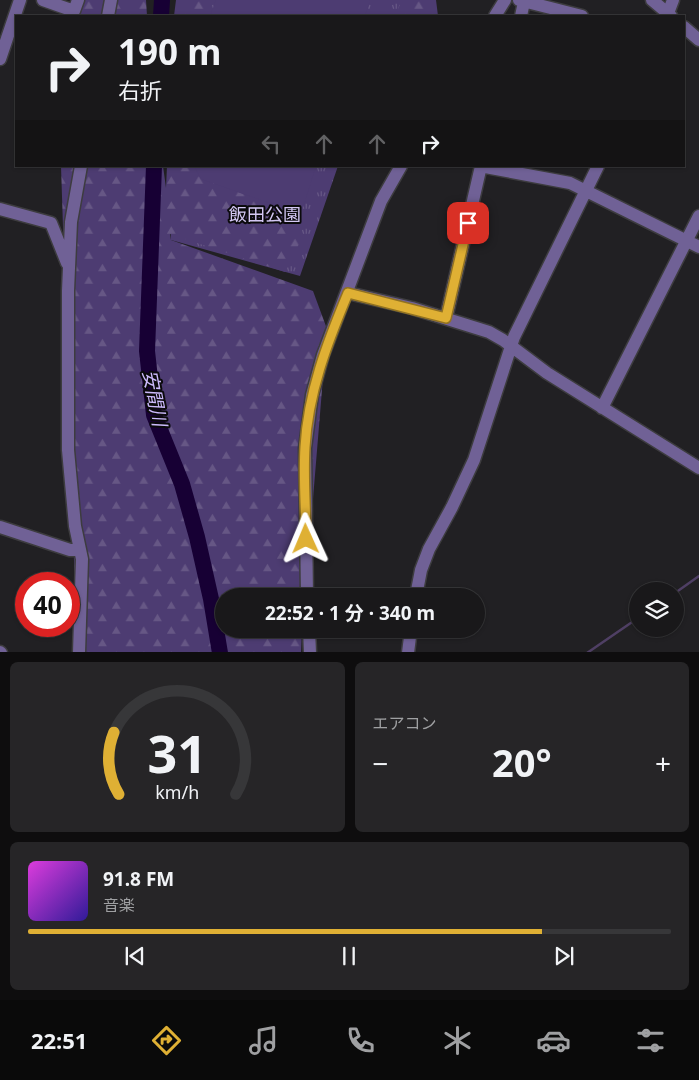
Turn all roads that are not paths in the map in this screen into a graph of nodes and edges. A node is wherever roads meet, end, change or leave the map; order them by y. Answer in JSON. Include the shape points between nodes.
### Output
{"nodes":[{"id":1,"x":20,"y":0,"type":"edge"},
{"id":2,"x":43,"y":0,"type":"edge"},
{"id":3,"x":78,"y":0,"type":"edge"},
{"id":4,"x":111,"y":0,"type":"edge"},
{"id":5,"x":505,"y":0,"type":"edge"},
{"id":6,"x":652,"y":0,"type":"edge"},
{"id":7,"x":673,"y":0,"type":"edge"},
{"id":8,"x":522,"y":1,"type":"edge"},
{"id":9,"x":108,"y":15,"type":"edge"},
{"id":10,"x":496,"y":15,"type":"edge"},
{"id":11,"x":521,"y":15,"type":"edge"},
{"id":12,"x":578,"y":15,"type":"edge"},
{"id":13,"x":669,"y":15,"type":"edge"},
{"id":14,"x":685,"y":28,"type":"edge"},
{"id":15,"x":699,"y":40,"type":"edge"},
{"id":16,"x":0,"y":59,"type":"edge"},
{"id":17,"x":81,"y":167,"type":"edge"},
{"id":18,"x":400,"y":167,"type":"edge"},
{"id":19,"x":480,"y":167,"type":"edge"},
{"id":20,"x":485,"y":167,"type":"edge"},
{"id":21,"x":598,"y":167,"type":"edge"},
{"id":22,"x":586,"y":190,"type":"junction"},
{"id":23,"x":0,"y":209,"type":"edge"},
{"id":24,"x":699,"y":216,"type":"edge"},
{"id":25,"x":687,"y":241,"type":"junction"},
{"id":26,"x":699,"y":247,"type":"edge"},
{"id":27,"x":68,"y":268,"type":"junction"},
{"id":28,"x":348,"y":293,"type":"junction"},
{"id":29,"x":446,"y":318,"type":"junction"},
{"id":30,"x":510,"y":346,"type":"junction"},
{"id":31,"x":602,"y":408,"type":"junction"},
{"id":32,"x":699,"y":467,"type":"edge"},
{"id":33,"x":0,"y":527,"type":"edge"},
{"id":34,"x":80,"y":550,"type":"junction"},
{"id":35,"x":307,"y":588,"type":"edge"},
{"id":36,"x":418,"y":588,"type":"edge"},
{"id":37,"x":309,"y":638,"type":"edge"},
{"id":38,"x":410,"y":638,"type":"edge"},
{"id":39,"x":79,"y":652,"type":"edge"},
{"id":40,"x":310,"y":652,"type":"edge"},
{"id":41,"x":408,"y":652,"type":"edge"}],
"edges":[{"from":1,"to":16,"type":"street"},
{"from":2,"to":3,"type":"street","via":[[74,11]]},
{"from":4,"to":9,"type":"street"},
{"from":5,"to":10,"type":"street"},
{"from":6,"to":13,"type":"street"},
{"from":7,"to":13,"type":"street"},
{"from":8,"to":11,"type":"street"},
{"from":8,"to":12,"type":"street"},
{"from":14,"to":15,"type":"street"},
{"from":17,"to":27,"type":"street","via":[[71,222]]},
{"from":18,"to":28,"type":"street","via":[[381,201]]},
{"from":19,"to":29,"type":"street"},
{"from":20,"to":22,"type":"street","via":[[570,183]]},
{"from":21,"to":22,"type":"street"},
{"from":22,"to":25,"type":"street"},
{"from":22,"to":30,"type":"street"},
{"from":23,"to":27,"type":"street","via":[[51,223]]},
{"from":24,"to":25,"type":"street"},
{"from":25,"to":26,"type":"street"},
{"from":25,"to":31,"type":"street"},
{"from":27,"to":34,"type":"street","via":[[68,450]]},
{"from":28,"to":29,"type":"street"},
{"from":28,"to":35,"type":"street","via":[[323,356],[312,395],[305,448]]},
{"from":29,"to":30,"type":"street","via":[[489,332]]},
{"from":30,"to":31,"type":"street"},
{"from":30,"to":36,"type":"street","via":[[474,460],[429,549]]},
{"from":31,"to":32,"type":"street"},
{"from":33,"to":34,"type":"street","via":[[70,550]]},
{"from":34,"to":39,"type":"street"},
{"from":37,"to":40,"type":"street"},
{"from":38,"to":41,"type":"street"}]}
